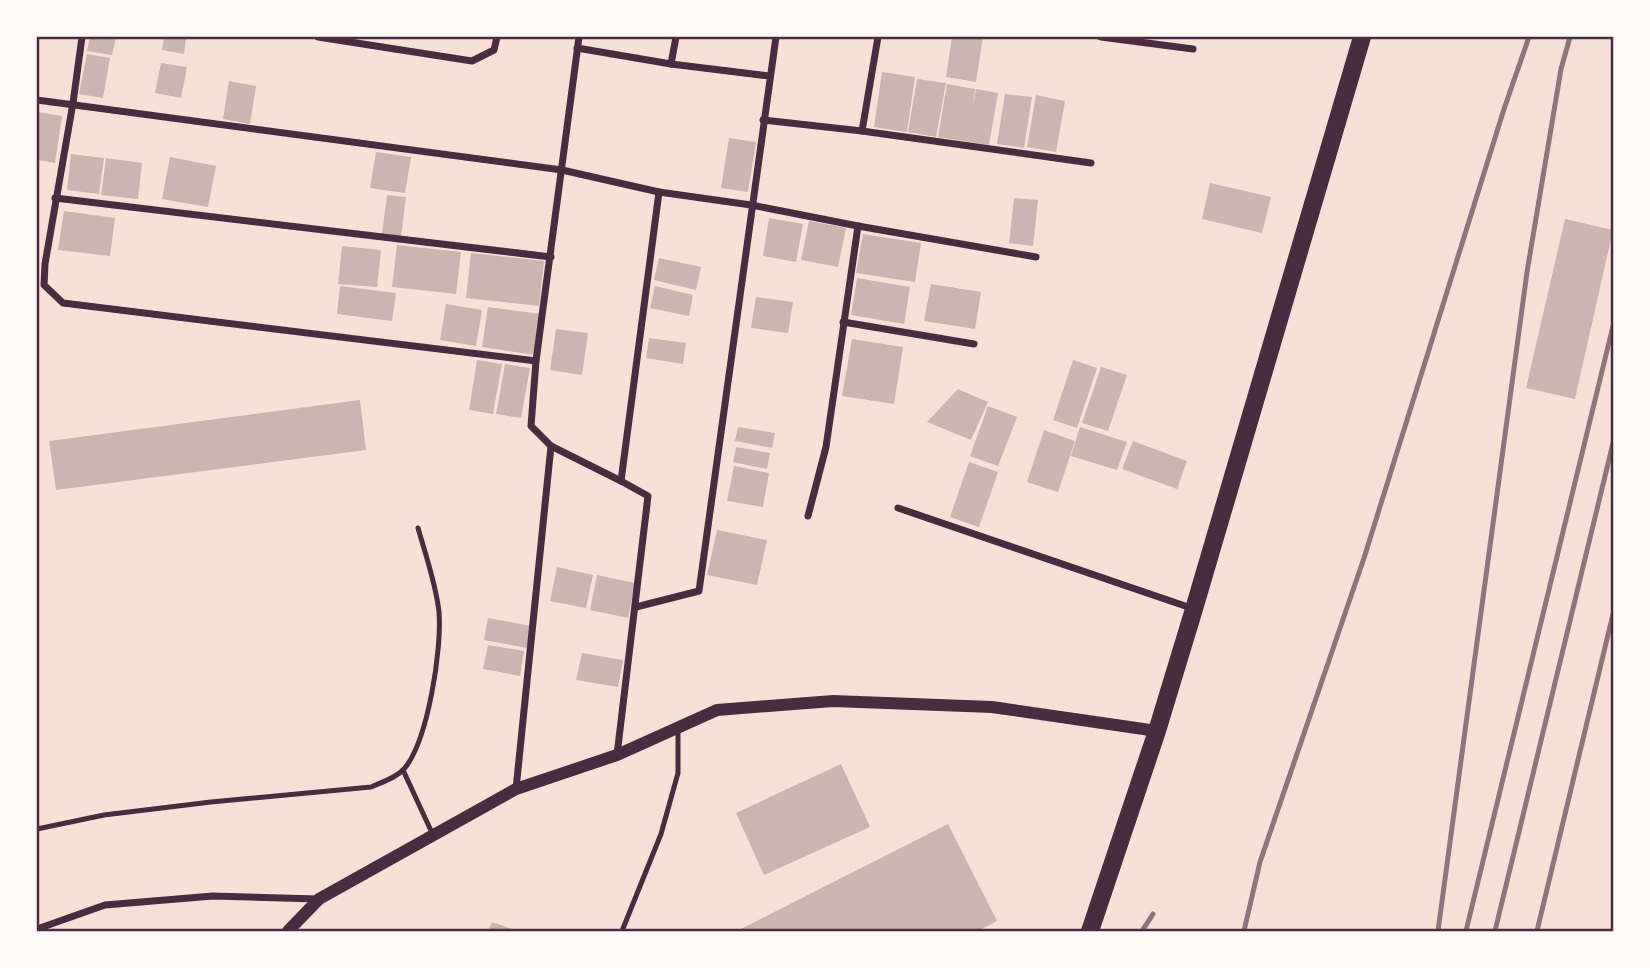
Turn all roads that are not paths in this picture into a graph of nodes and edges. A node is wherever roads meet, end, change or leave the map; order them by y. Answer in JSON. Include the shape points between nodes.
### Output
{"nodes":[{"id":1,"x":82,"y":37,"type":"edge"},
{"id":2,"x":318,"y":37,"type":"edge"},
{"id":3,"x":497,"y":37,"type":"edge"},
{"id":4,"x":579,"y":37,"type":"edge"},
{"id":5,"x":676,"y":37,"type":"edge"},
{"id":6,"x":776,"y":37,"type":"edge"},
{"id":7,"x":878,"y":37,"type":"edge"},
{"id":8,"x":1101,"y":37,"type":"edge"},
{"id":9,"x":1362,"y":37,"type":"edge"},
{"id":10,"x":578,"y":48,"type":"junction"},
{"id":11,"x":1193,"y":49,"type":"dead end"},
{"id":12,"x":671,"y":64,"type":"junction"},
{"id":13,"x":769,"y":76,"type":"junction"},
{"id":14,"x":37,"y":100,"type":"edge"},
{"id":15,"x":73,"y":103,"type":"junction"},
{"id":16,"x":763,"y":120,"type":"junction"},
{"id":17,"x":862,"y":131,"type":"junction"},
{"id":18,"x":1091,"y":163,"type":"dead end"},
{"id":19,"x":562,"y":170,"type":"junction"},
{"id":20,"x":659,"y":192,"type":"junction"},
{"id":21,"x":55,"y":198,"type":"junction"},
{"id":22,"x":751,"y":205,"type":"junction"},
{"id":23,"x":858,"y":226,"type":"junction"},
{"id":24,"x":551,"y":257,"type":"junction"},
{"id":25,"x":1036,"y":257,"type":"dead end"},
{"id":26,"x":41,"y":263,"type":"edge"},
{"id":27,"x":844,"y":322,"type":"junction"},
{"id":28,"x":974,"y":344,"type":"dead end"},
{"id":29,"x":536,"y":361,"type":"junction"},
{"id":30,"x":551,"y":446,"type":"junction"},
{"id":31,"x":621,"y":481,"type":"junction"},
{"id":32,"x":898,"y":508,"type":"dead end"},
{"id":33,"x":808,"y":516,"type":"dead end"},
{"id":34,"x":418,"y":528,"type":"dead end"},
{"id":35,"x":636,"y":607,"type":"junction"},
{"id":36,"x":1194,"y":610,"type":"junction"},
{"id":37,"x":678,"y":727,"type":"junction"},
{"id":38,"x":1157,"y":731,"type":"junction"},
{"id":39,"x":617,"y":755,"type":"junction"},
{"id":40,"x":403,"y":770,"type":"junction"},
{"id":41,"x":516,"y":789,"type":"junction"},
{"id":42,"x":37,"y":830,"type":"edge"},
{"id":43,"x":433,"y":835,"type":"junction"},
{"id":44,"x":318,"y":899,"type":"junction"},
{"id":45,"x":37,"y":929,"type":"edge"},
{"id":46,"x":288,"y":931,"type":"edge"},
{"id":47,"x":622,"y":931,"type":"edge"},
{"id":48,"x":1090,"y":931,"type":"edge"}],
"edges":[{"from":1,"to":15,"type":"street"},
{"from":2,"to":3,"type":"street","via":[[472,61],[494,50]]},
{"from":4,"to":10,"type":"street"},
{"from":5,"to":12,"type":"street"},
{"from":6,"to":13,"type":"street"},
{"from":7,"to":17,"type":"street"},
{"from":8,"to":11,"type":"street"},
{"from":9,"to":36,"type":"main road"},
{"from":10,"to":12,"type":"street"},
{"from":10,"to":19,"type":"street"},
{"from":12,"to":13,"type":"street"},
{"from":13,"to":16,"type":"street"},
{"from":14,"to":15,"type":"street"},
{"from":15,"to":19,"type":"street"},
{"from":15,"to":21,"type":"street"},
{"from":16,"to":17,"type":"street"},
{"from":16,"to":22,"type":"street"},
{"from":17,"to":18,"type":"street"},
{"from":19,"to":20,"type":"street"},
{"from":19,"to":24,"type":"street"},
{"from":20,"to":22,"type":"street"},
{"from":20,"to":31,"type":"street"},
{"from":21,"to":24,"type":"street"},
{"from":21,"to":26,"type":"street"},
{"from":22,"to":23,"type":"street"},
{"from":22,"to":35,"type":"street","via":[[699,591]]},
{"from":23,"to":25,"type":"street"},
{"from":23,"to":27,"type":"street"},
{"from":24,"to":29,"type":"street"},
{"from":26,"to":29,"type":"street","via":[[44,285],[63,303]]},
{"from":27,"to":28,"type":"street"},
{"from":27,"to":33,"type":"street","via":[[826,447]]},
{"from":29,"to":30,"type":"street","via":[[531,426]]},
{"from":30,"to":31,"type":"street"},
{"from":30,"to":41,"type":"street"},
{"from":31,"to":35,"type":"street","via":[[648,496]]},
{"from":32,"to":36,"type":"street"},
{"from":34,"to":40,"type":"lane","via":[[435,590],[439,639],[421,733]]},
{"from":35,"to":39,"type":"street"},
{"from":36,"to":38,"type":"main road"},
{"from":37,"to":38,"type":"street","via":[[717,710],[833,701],[992,707]]},
{"from":37,"to":39,"type":"street"},
{"from":37,"to":47,"type":"lane","via":[[675,785],[661,834]]},
{"from":38,"to":48,"type":"main road"},
{"from":39,"to":41,"type":"street"},
{"from":40,"to":42,"type":"lane","via":[[371,787],[104,815]]},
{"from":40,"to":43,"type":"lane"},
{"from":41,"to":43,"type":"street"},
{"from":43,"to":44,"type":"street"},
{"from":44,"to":45,"type":"street","via":[[213,896],[105,905]]},
{"from":44,"to":46,"type":"street"}]}
